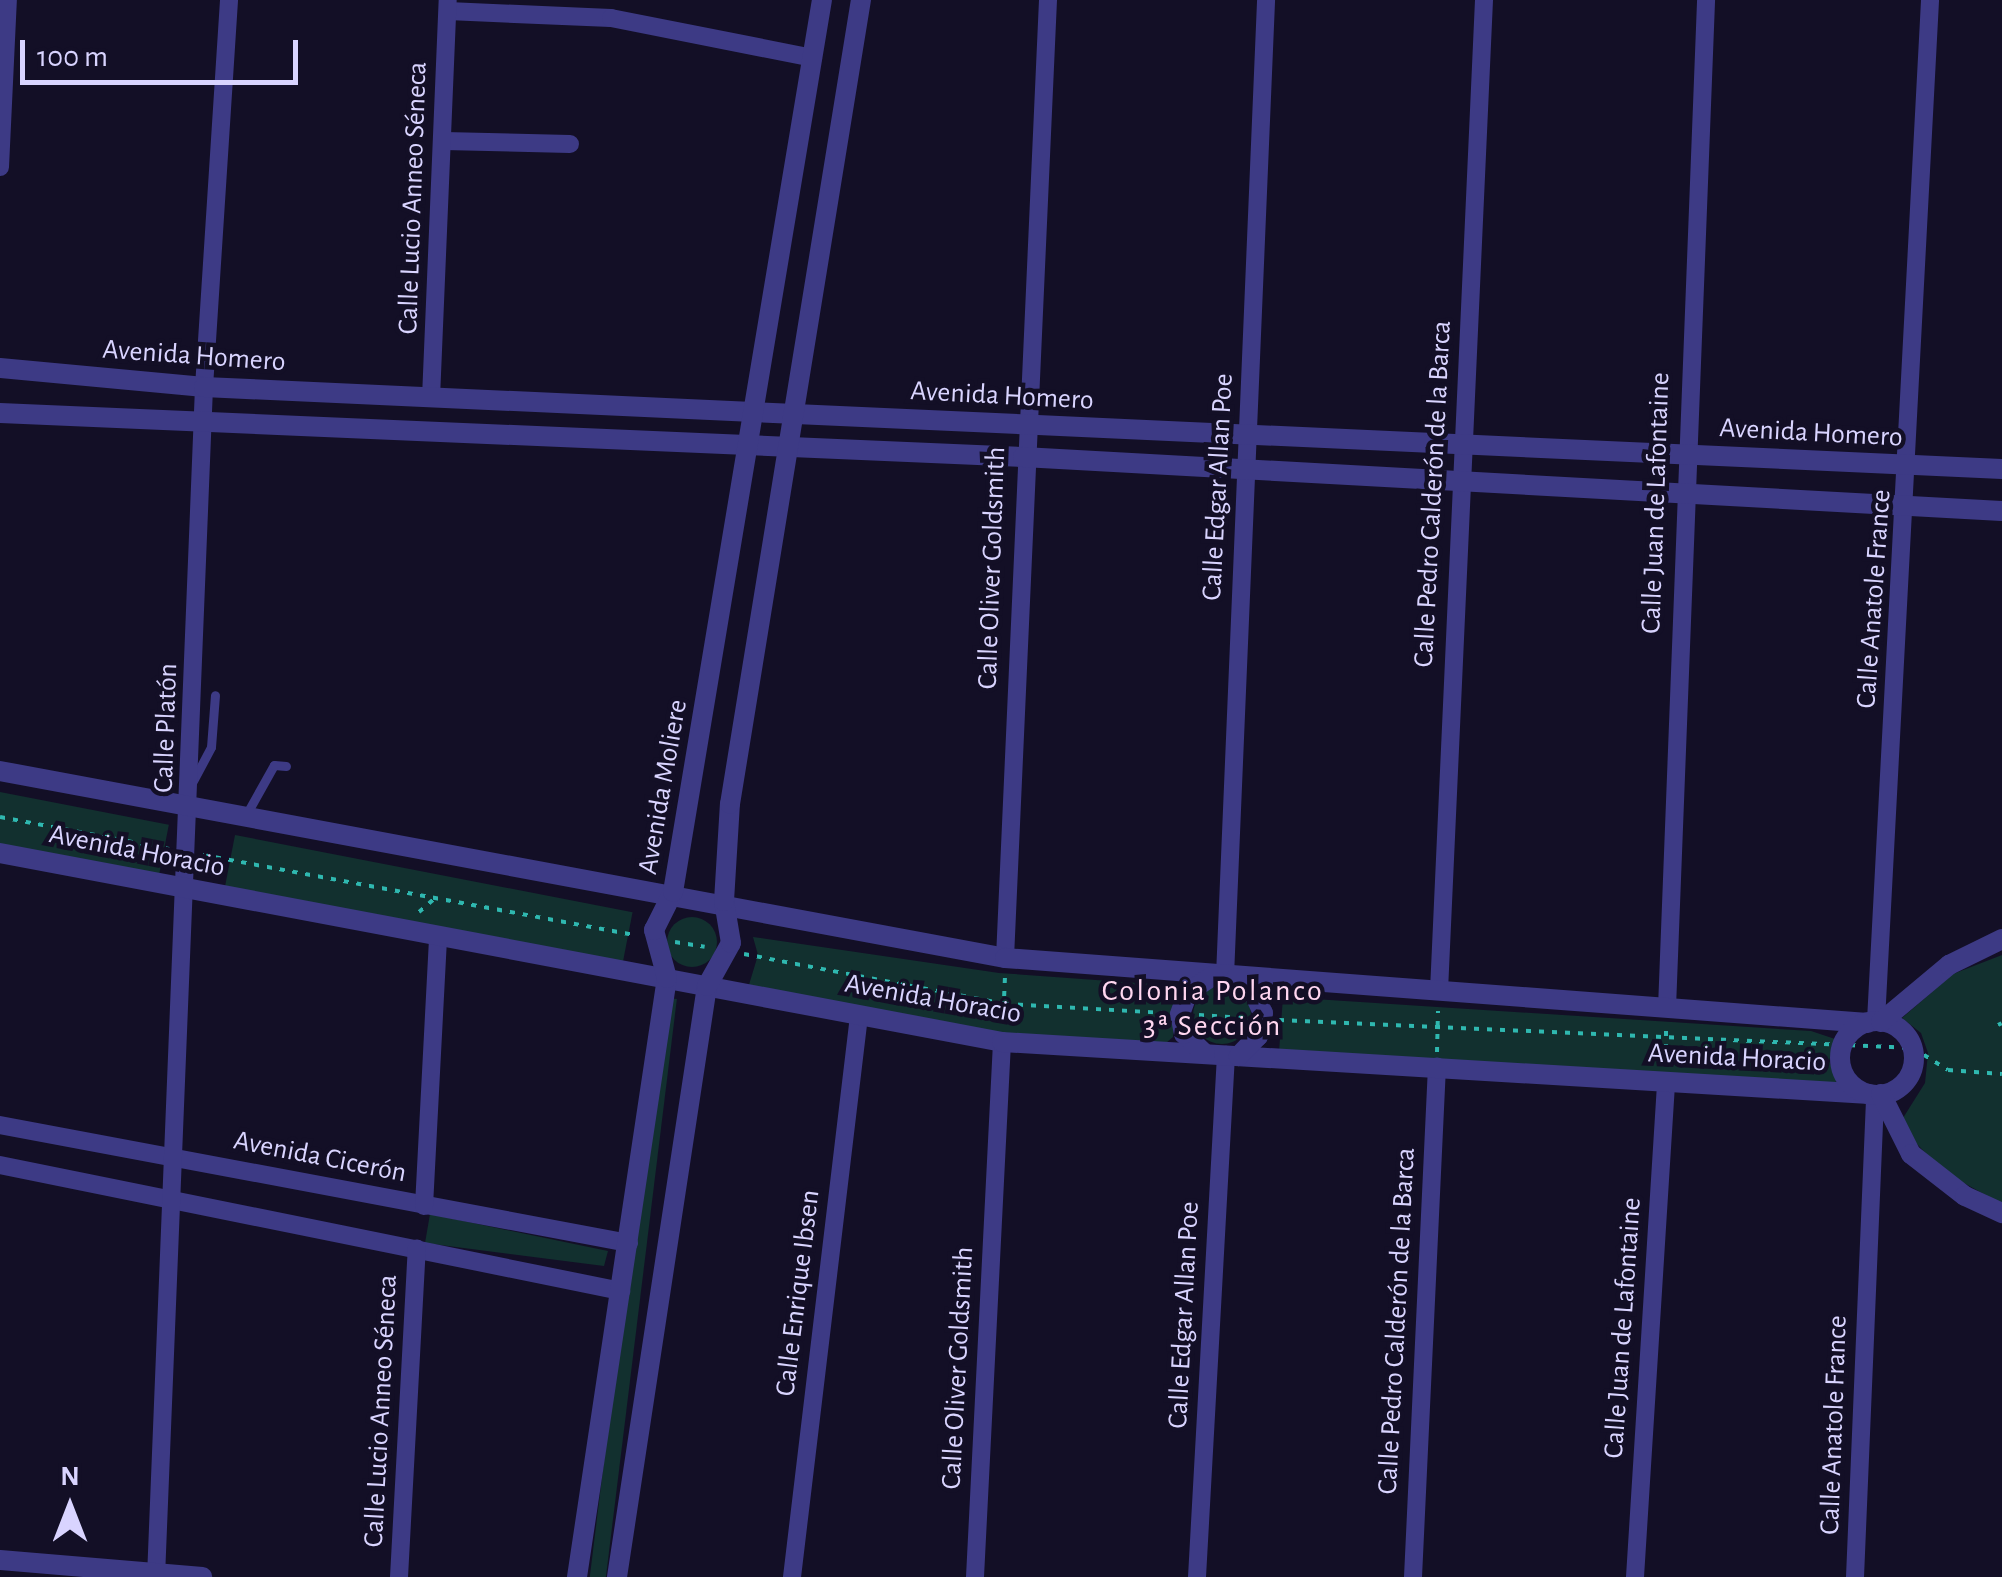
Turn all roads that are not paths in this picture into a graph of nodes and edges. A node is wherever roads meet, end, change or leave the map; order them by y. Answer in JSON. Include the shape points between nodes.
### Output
{"nodes":[{"id":1,"x":8,"y":0,"type":"edge"},
{"id":2,"x":229,"y":0,"type":"edge"},
{"id":3,"x":822,"y":0,"type":"edge"},
{"id":4,"x":861,"y":0,"type":"edge"},
{"id":5,"x":1048,"y":0,"type":"edge"},
{"id":6,"x":1266,"y":0,"type":"edge"},
{"id":7,"x":1484,"y":0,"type":"edge"},
{"id":8,"x":1706,"y":0,"type":"edge"},
{"id":9,"x":1930,"y":0,"type":"edge"},
{"id":10,"x":448,"y":6,"type":"edge"},
{"id":11,"x":813,"y":58,"type":"junction"},
{"id":12,"x":444,"y":141,"type":"junction"},
{"id":13,"x":570,"y":144,"type":"dead end"},
{"id":14,"x":0,"y":167,"type":"edge"},
{"id":15,"x":0,"y":368,"type":"edge"},
{"id":16,"x":204,"y":387,"type":"junction"},
{"id":17,"x":431,"y":398,"type":"junction"},
{"id":18,"x":754,"y":412,"type":"junction"},
{"id":19,"x":0,"y":413,"type":"edge"},
{"id":20,"x":790,"y":414,"type":"junction"},
{"id":21,"x":202,"y":421,"type":"junction"},
{"id":22,"x":1024,"y":424,"type":"junction"},
{"id":23,"x":1248,"y":435,"type":"junction"},
{"id":24,"x":748,"y":445,"type":"junction"},
{"id":25,"x":1462,"y":445,"type":"junction"},
{"id":26,"x":784,"y":446,"type":"junction"},
{"id":27,"x":1685,"y":454,"type":"junction"},
{"id":28,"x":1023,"y":457,"type":"junction"},
{"id":29,"x":1910,"y":466,"type":"junction"},
{"id":30,"x":1246,"y":468,"type":"junction"},
{"id":31,"x":2002,"y":468,"type":"edge"},
{"id":32,"x":1460,"y":482,"type":"junction"},
{"id":33,"x":1682,"y":495,"type":"junction"},
{"id":34,"x":1908,"y":506,"type":"junction"},
{"id":35,"x":2002,"y":511,"type":"edge"},
{"id":36,"x":216,"y":694,"type":"dead end"},
{"id":37,"x":286,"y":766,"type":"dead end"},
{"id":38,"x":0,"y":771,"type":"edge"},
{"id":39,"x":193,"y":781,"type":"junction"},
{"id":40,"x":192,"y":805,"type":"junction"},
{"id":41,"x":246,"y":815,"type":"junction"},
{"id":42,"x":0,"y":853,"type":"edge"},
{"id":43,"x":188,"y":889,"type":"junction"},
{"id":44,"x":673,"y":892,"type":"junction"},
{"id":45,"x":724,"y":901,"type":"junction"},
{"id":46,"x":438,"y":936,"type":"junction"},
{"id":47,"x":2002,"y":939,"type":"edge"},
{"id":48,"x":1005,"y":958,"type":"junction"},
{"id":49,"x":1224,"y":976,"type":"junction"},
{"id":50,"x":667,"y":978,"type":"junction"},
{"id":51,"x":707,"y":986,"type":"junction"},
{"id":52,"x":1439,"y":991,"type":"junction"},
{"id":53,"x":1667,"y":1008,"type":"junction"},
{"id":54,"x":859,"y":1016,"type":"junction"},
{"id":55,"x":1875,"y":1022,"type":"junction"},
{"id":56,"x":1002,"y":1042,"type":"junction"},
{"id":57,"x":1223,"y":1055,"type":"junction"},
{"id":58,"x":1437,"y":1068,"type":"junction"},
{"id":59,"x":1666,"y":1082,"type":"junction"},
{"id":60,"x":1875,"y":1094,"type":"junction"},
{"id":61,"x":0,"y":1124,"type":"edge"},
{"id":62,"x":174,"y":1156,"type":"junction"},
{"id":63,"x":0,"y":1165,"type":"edge"},
{"id":64,"x":174,"y":1199,"type":"junction"},
{"id":65,"x":424,"y":1206,"type":"junction"},
{"id":66,"x":2002,"y":1213,"type":"edge"},
{"id":67,"x":630,"y":1242,"type":"junction"},
{"id":68,"x":417,"y":1248,"type":"junction"},
{"id":69,"x":621,"y":1291,"type":"junction"},
{"id":70,"x":0,"y":1560,"type":"edge"},
{"id":71,"x":156,"y":1575,"type":"edge"},
{"id":72,"x":202,"y":1577,"type":"edge"},
{"id":73,"x":400,"y":1577,"type":"edge"},
{"id":74,"x":577,"y":1577,"type":"edge"},
{"id":75,"x":617,"y":1577,"type":"edge"},
{"id":76,"x":792,"y":1577,"type":"edge"},
{"id":77,"x":975,"y":1577,"type":"edge"},
{"id":78,"x":1197,"y":1577,"type":"edge"},
{"id":79,"x":1413,"y":1577,"type":"edge"},
{"id":80,"x":1634,"y":1577,"type":"edge"},
{"id":81,"x":1855,"y":1577,"type":"edge"}],
"edges":[{"from":1,"to":14,"type":"street"},
{"from":2,"to":16,"type":"street","name":"Calle Platón"},
{"from":3,"to":11,"type":"street","name":"Avenida Moliere"},
{"from":4,"to":20,"type":"street"},
{"from":5,"to":22,"type":"street","name":"Calle Oliver Goldsmith"},
{"from":6,"to":23,"type":"street","name":"Calle Edgar Allan Poe"},
{"from":7,"to":25,"type":"street","name":"Calle Pedro Calderón de la Barca"},
{"from":8,"to":27,"type":"street","name":"Calle Juan de Lafontaine"},
{"from":9,"to":29,"type":"street","name":"Calle Anatole France"},
{"from":10,"to":11,"type":"street","via":[[611,18]]},
{"from":10,"to":12,"type":"street","name":"Calle Lucio Anneo Séneca"},
{"from":11,"to":18,"type":"street","name":"Avenida Moliere"},
{"from":12,"to":13,"type":"street"},
{"from":12,"to":17,"type":"street","name":"Calle Lucio Anneo Séneca"},
{"from":15,"to":16,"type":"street","name":"Avenida Homero"},
{"from":16,"to":17,"type":"street","name":"Avenida Homero"},
{"from":16,"to":21,"type":"street","name":"Calle Platón"},
{"from":17,"to":18,"type":"street","name":"Avenida Homero"},
{"from":18,"to":20,"type":"street","name":"Avenida Homero"},
{"from":18,"to":24,"type":"street","name":"Avenida Moliere"},
{"from":19,"to":21,"type":"street"},
{"from":20,"to":22,"type":"street","name":"Avenida Homero"},
{"from":20,"to":26,"type":"street"},
{"from":21,"to":24,"type":"street"},
{"from":21,"to":39,"type":"street","name":"Calle Platón"},
{"from":22,"to":23,"type":"street","name":"Avenida Homero"},
{"from":22,"to":28,"type":"street","name":"Calle Oliver Goldsmith"},
{"from":23,"to":25,"type":"street","name":"Avenida Homero"},
{"from":23,"to":30,"type":"street","name":"Calle Edgar Allan Poe"},
{"from":24,"to":26,"type":"street"},
{"from":24,"to":44,"type":"street","name":"Avenida Moliere"},
{"from":25,"to":27,"type":"street","name":"Avenida Homero"},
{"from":25,"to":32,"type":"street","name":"Calle Pedro Calderón de la Barca"},
{"from":26,"to":28,"type":"street"},
{"from":26,"to":45,"type":"street","via":[[730,804]]},
{"from":27,"to":29,"type":"street","name":"Avenida Homero"},
{"from":27,"to":33,"type":"street","name":"Calle Juan de Lafontaine"},
{"from":28,"to":30,"type":"street"},
{"from":28,"to":48,"type":"street","name":"Calle Oliver Goldsmith"},
{"from":29,"to":31,"type":"street","name":"Avenida Homero"},
{"from":29,"to":34,"type":"street","name":"Calle Anatole France"},
{"from":30,"to":32,"type":"street"},
{"from":30,"to":49,"type":"street","name":"Calle Edgar Allan Poe"},
{"from":32,"to":33,"type":"street"},
{"from":32,"to":52,"type":"street","name":"Calle Pedro Calderón de la Barca"},
{"from":33,"to":34,"type":"street"},
{"from":33,"to":53,"type":"street","name":"Calle Juan de Lafontaine"},
{"from":34,"to":35,"type":"street"},
{"from":34,"to":55,"type":"street","name":"Calle Anatole France"},
{"from":36,"to":39,"type":"lane","via":[[211,746]]},
{"from":37,"to":41,"type":"lane","via":[[274,765]]},
{"from":38,"to":40,"type":"street","name":"Avenida Horacio"},
{"from":39,"to":40,"type":"street","name":"Calle Platón"},
{"from":40,"to":41,"type":"street","name":"Avenida Horacio"},
{"from":40,"to":43,"type":"street","name":"Calle Platón"},
{"from":41,"to":44,"type":"street","name":"Avenida Horacio"},
{"from":42,"to":43,"type":"street","name":"Avenida Horacio"},
{"from":43,"to":46,"type":"street","name":"Avenida Horacio"},
{"from":43,"to":62,"type":"street","name":"Calle Platón"},
{"from":44,"to":45,"type":"street","name":"Avenida Horacio"},
{"from":44,"to":50,"type":"street","name":"Avenida Moliere","via":[[658,915],[654,938]]},
{"from":45,"to":48,"type":"street","name":"Avenida Horacio"},
{"from":45,"to":51,"type":"street","via":[[730,951]]},
{"from":46,"to":50,"type":"street","name":"Avenida Horacio"},
{"from":46,"to":65,"type":"street"},
{"from":47,"to":55,"type":"street","via":[[1949,964]]},
{"from":48,"to":49,"type":"street","name":"Avenida Horacio"},
{"from":49,"to":52,"type":"street","name":"Avenida Horacio"},
{"from":49,"to":57,"type":"street","via":[[1258,997],[1262,1019],[1258,1036]]},
{"from":49,"to":57,"type":"street","via":[[1188,992],[1180,1014],[1184,1034]]},
{"from":50,"to":51,"type":"street","name":"Avenida Horacio"},
{"from":50,"to":67,"type":"street"},
{"from":51,"to":54,"type":"street","name":"Avenida Horacio"},
{"from":51,"to":75,"type":"street"},
{"from":52,"to":53,"type":"street","name":"Avenida Horacio"},
{"from":53,"to":55,"type":"street","name":"Avenida Horacio"},
{"from":54,"to":56,"type":"street","name":"Avenida Horacio"},
{"from":54,"to":76,"type":"street","name":"Calle Enrique Ibsen"},
{"from":55,"to":60,"type":"street","via":[[1844,1044],[1844,1074]]},
{"from":55,"to":60,"type":"street","via":[[1901,1030],[1913,1048],[1908,1078]]},
{"from":56,"to":57,"type":"street","name":"Avenida Horacio"},
{"from":56,"to":77,"type":"street","name":"Calle Oliver Goldsmith"},
{"from":57,"to":58,"type":"street","name":"Avenida Horacio"},
{"from":57,"to":78,"type":"street","name":"Calle Edgar Allan Poe"},
{"from":58,"to":59,"type":"street","name":"Avenida Horacio"},
{"from":58,"to":79,"type":"street","name":"Calle Pedro Calderón de la Barca"},
{"from":59,"to":60,"type":"street","name":"Avenida Horacio"},
{"from":59,"to":80,"type":"street","name":"Calle Juan de Lafontaine"},
{"from":60,"to":66,"type":"street","via":[[1912,1154],[1966,1196]]},
{"from":60,"to":81,"type":"street","name":"Calle Anatole France"},
{"from":61,"to":62,"type":"street","name":"Avenida Cicerón"},
{"from":62,"to":64,"type":"street","name":"Calle Platón"},
{"from":62,"to":65,"type":"street","name":"Avenida Cicerón"},
{"from":63,"to":64,"type":"street"},
{"from":64,"to":68,"type":"street"},
{"from":64,"to":71,"type":"street","name":"Calle Platón"},
{"from":65,"to":67,"type":"street","name":"Avenida Cicerón"},
{"from":67,"to":69,"type":"street"},
{"from":68,"to":69,"type":"street"},
{"from":68,"to":73,"type":"street","name":"Calle Lucio Anneo Séneca"},
{"from":69,"to":74,"type":"street"},
{"from":70,"to":71,"type":"street"},
{"from":71,"to":72,"type":"street"}]}
